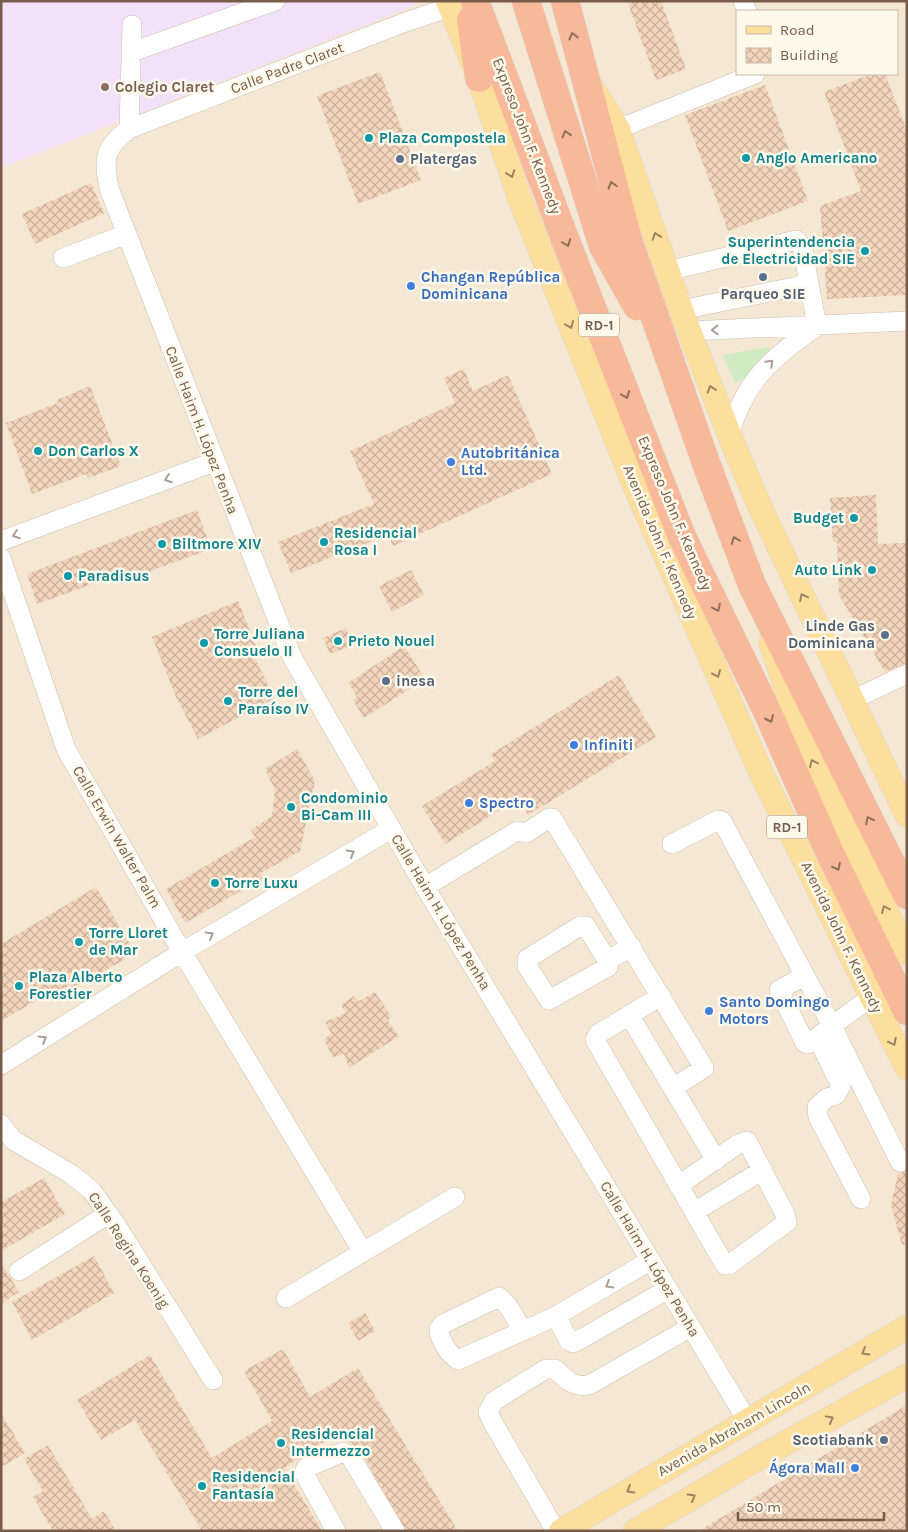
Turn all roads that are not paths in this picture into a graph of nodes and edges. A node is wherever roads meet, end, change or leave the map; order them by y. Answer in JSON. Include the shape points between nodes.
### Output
{"nodes":[{"id":1,"x":275,"y":1,"type":"edge"},
{"id":2,"x":526,"y":1,"type":"edge"},
{"id":3,"x":564,"y":1,"type":"edge"},
{"id":4,"x":461,"y":3,"type":"edge"},
{"id":5,"x":132,"y":25,"type":"dead end"},
{"id":6,"x":132,"y":52,"type":"junction"},
{"id":7,"x":582,"y":71,"type":"junction"},
{"id":8,"x":753,"y":75,"type":"edge"},
{"id":9,"x":479,"y":78,"type":"joint"},
{"id":10,"x":129,"y":129,"type":"junction"},
{"id":11,"x":618,"y":129,"type":"junction"},
{"id":12,"x":106,"y":154,"type":"joint"},
{"id":13,"x":127,"y":234,"type":"junction"},
{"id":14,"x":64,"y":258,"type":"dead end"},
{"id":15,"x":668,"y":271,"type":"junction"},
{"id":16,"x":809,"y":284,"type":"junction"},
{"id":17,"x":681,"y":310,"type":"junction"},
{"id":18,"x":907,"y":321,"type":"edge"},
{"id":19,"x":817,"y":326,"type":"junction"},
{"id":20,"x":690,"y":331,"type":"junction"},
{"id":21,"x":671,"y":364,"type":"junction"},
{"id":22,"x":729,"y":434,"type":"junction"},
{"id":23,"x":214,"y":462,"type":"junction"},
{"id":24,"x":1,"y":541,"type":"edge"},
{"id":25,"x":1,"y":558,"type":"edge"},
{"id":26,"x":752,"y":585,"type":"junction"},
{"id":27,"x":840,"y":672,"type":"junction"},
{"id":28,"x":907,"y":674,"type":"edge"},
{"id":29,"x":854,"y":699,"type":"junction"},
{"id":30,"x":907,"y":798,"type":"edge"},
{"id":31,"x":907,"y":815,"type":"edge"},
{"id":32,"x":391,"y":829,"type":"junction"},
{"id":33,"x":672,"y":844,"type":"dead end"},
{"id":34,"x":424,"y":887,"type":"junction"},
{"id":35,"x":907,"y":895,"type":"edge"},
{"id":36,"x":632,"y":947,"type":"junction"},
{"id":37,"x":182,"y":952,"type":"junction"},
{"id":38,"x":907,"y":952,"type":"edge"},
{"id":39,"x":607,"y":960,"type":"dead end"},
{"id":40,"x":804,"y":976,"type":"junction"},
{"id":41,"x":662,"y":996,"type":"junction"},
{"id":42,"x":871,"y":997,"type":"junction"},
{"id":43,"x":907,"y":1011,"type":"edge"},
{"id":44,"x":629,"y":1015,"type":"junction"},
{"id":45,"x":825,"y":1031,"type":"junction"},
{"id":46,"x":1,"y":1065,"type":"edge"},
{"id":47,"x":907,"y":1068,"type":"edge"},
{"id":48,"x":673,"y":1088,"type":"junction"},
{"id":49,"x":1,"y":1124,"type":"edge"},
{"id":50,"x":716,"y":1160,"type":"junction"},
{"id":51,"x":900,"y":1162,"type":"dead end"},
{"id":52,"x":763,"y":1170,"type":"junction"},
{"id":53,"x":678,"y":1185,"type":"junction"},
{"id":54,"x":455,"y":1197,"type":"dead end"},
{"id":55,"x":861,"y":1199,"type":"dead end"},
{"id":56,"x":694,"y":1212,"type":"junction"},
{"id":57,"x":108,"y":1214,"type":"junction"},
{"id":58,"x":363,"y":1252,"type":"junction"},
{"id":59,"x":651,"y":1260,"type":"junction"},
{"id":60,"x":19,"y":1271,"type":"dead end"},
{"id":61,"x":668,"y":1289,"type":"junction"},
{"id":62,"x":286,"y":1298,"type":"dead end"},
{"id":63,"x":556,"y":1316,"type":"junction"},
{"id":64,"x":691,"y":1326,"type":"junction"},
{"id":65,"x":907,"y":1327,"type":"edge"},
{"id":66,"x":523,"y":1331,"type":"dead end"},
{"id":67,"x":907,"y":1376,"type":"edge"},
{"id":68,"x":213,"y":1380,"type":"dead end"},
{"id":69,"x":748,"y":1420,"type":"junction"},
{"id":70,"x":638,"y":1530,"type":"edge"},
{"id":71,"x":336,"y":1531,"type":"edge"},
{"id":72,"x":395,"y":1531,"type":"edge"},
{"id":73,"x":556,"y":1531,"type":"edge"},
{"id":74,"x":561,"y":1531,"type":"edge"}],
"edges":[{"from":1,"to":6,"type":"street"},
{"from":21,"to":2,"type":"highway","one_way":true,"via":[[603,246]]},
{"from":7,"to":3,"type":"highway","one_way":true},
{"from":4,"to":9,"type":"highway"},
{"from":4,"to":10,"type":"street","name":"Calle Padre Claret","via":[[403,22]]},
{"from":4,"to":43,"type":"highway","name":"Expreso John F. Kennedy","number":"RD-1","one_way":true,"via":[[567,244],[682,537]]},
{"from":5,"to":6,"type":"street"},
{"from":6,"to":10,"type":"street"},
{"from":7,"to":11,"type":"main road"},
{"from":21,"to":7,"type":"highway","one_way":true,"via":[[628,244]]},
{"from":8,"to":11,"type":"street"},
{"from":9,"to":42,"type":"main road","name":"Avenida John F. Kennedy","number":"RD-1","one_way":true,"via":[[520,199],[637,491],[763,777]]},
{"from":10,"to":12,"type":"street","name":"Calle Padre Claret","via":[[114,140]]},
{"from":15,"to":11,"type":"main road","one_way":true},
{"from":12,"to":13,"type":"street","name":"Calle Haim H. López Penha","via":[[105,171],[110,191]]},
{"from":13,"to":14,"type":"street"},
{"from":13,"to":23,"type":"street","name":"Calle Haim H. López Penha"},
{"from":15,"to":16,"type":"street","via":[[796,240],[802,246]]},
{"from":15,"to":17,"type":"main road"},
{"from":16,"to":17,"type":"street"},
{"from":16,"to":19,"type":"street"},
{"from":17,"to":20,"type":"main road"},
{"from":18,"to":19,"type":"street"},
{"from":19,"to":20,"type":"street","one_way":true},
{"from":22,"to":19,"type":"street","one_way":true,"via":[[745,393],[760,373]]},
{"from":22,"to":20,"type":"main road","one_way":true},
{"from":26,"to":21,"type":"highway","one_way":true},
{"from":27,"to":22,"type":"main road","one_way":true,"via":[[760,507]]},
{"from":23,"to":24,"type":"street","one_way":true},
{"from":23,"to":32,"type":"street","name":"Calle Haim H. López Penha","via":[[292,657]]},
{"from":25,"to":37,"type":"street","name":"Calle Erwin Walter Palm","via":[[66,749]]},
{"from":35,"to":26,"type":"highway","one_way":true},
{"from":38,"to":26,"type":"main road","one_way":true,"via":[[806,749]]},
{"from":27,"to":29,"type":"main road"},
{"from":27,"to":31,"type":"main road"},
{"from":28,"to":29,"type":"street"},
{"from":29,"to":30,"type":"main road"},
{"from":32,"to":34,"type":"street","name":"Calle Haim H. López Penha"},
{"from":37,"to":32,"type":"street","one_way":true},
{"from":33,"to":40,"type":"street","via":[[718,820],[722,821]]},
{"from":34,"to":36,"type":"street","via":[[517,831],[526,833],[552,818]]},
{"from":34,"to":59,"type":"street","name":"Calle Haim H. López Penha"},
{"from":36,"to":39,"type":"street"},
{"from":36,"to":41,"type":"street"},
{"from":46,"to":37,"type":"street","one_way":true},
{"from":37,"to":58,"type":"street","name":"Calle Erwin Walter Palm"},
{"from":40,"to":45,"type":"street"},
{"from":40,"to":45,"type":"street","via":[[778,990],[805,1042],[808,1044]]},
{"from":41,"to":44,"type":"street"},
{"from":41,"to":48,"type":"street","via":[[704,1068]]},
{"from":42,"to":45,"type":"street"},
{"from":42,"to":47,"type":"main road","name":"Avenida John F. Kennedy","number":"RD-1","one_way":true},
{"from":44,"to":48,"type":"street"},
{"from":44,"to":53,"type":"street","via":[[598,1034],[595,1040]]},
{"from":45,"to":51,"type":"street"},
{"from":45,"to":55,"type":"street","via":[[842,1086],[836,1094],[819,1103],[816,1107],[818,1117]]},
{"from":48,"to":50,"type":"street"},
{"from":49,"to":57,"type":"street","name":"Calle Regina Koenig","via":[[13,1140],[72,1174],[91,1190]]},
{"from":50,"to":52,"type":"street","via":[[748,1141]]},
{"from":50,"to":53,"type":"street"},
{"from":52,"to":56,"type":"street"},
{"from":52,"to":56,"type":"street","via":[[787,1222],[729,1265],[723,1262]]},
{"from":53,"to":56,"type":"street"},
{"from":54,"to":58,"type":"street"},
{"from":57,"to":60,"type":"street"},
{"from":57,"to":68,"type":"street","name":"Calle Regina Koenig"},
{"from":58,"to":62,"type":"street"},
{"from":59,"to":61,"type":"street","name":"Calle Haim H. López Penha"},
{"from":59,"to":63,"type":"street","one_way":true},
{"from":61,"to":63,"type":"street","via":[[573,1343]]},
{"from":61,"to":64,"type":"street","name":"Calle Haim H. López Penha"},
{"from":63,"to":66,"type":"street"},
{"from":64,"to":69,"type":"street","name":"Calle Haim H. López Penha"},
{"from":64,"to":73,"type":"street","via":[[589,1385],[579,1387],[555,1369],[546,1370],[494,1401],[488,1412],[493,1424]]},
{"from":65,"to":69,"type":"main road","name":"Avenida Abraham Lincoln","one_way":true},
{"from":70,"to":67,"type":"main road","one_way":true},
{"from":69,"to":74,"type":"main road","name":"Avenida Abraham Lincoln","one_way":true},
{"from":71,"to":72,"type":"street","via":[[304,1473],[306,1468],[343,1452],[350,1456]]}]}
